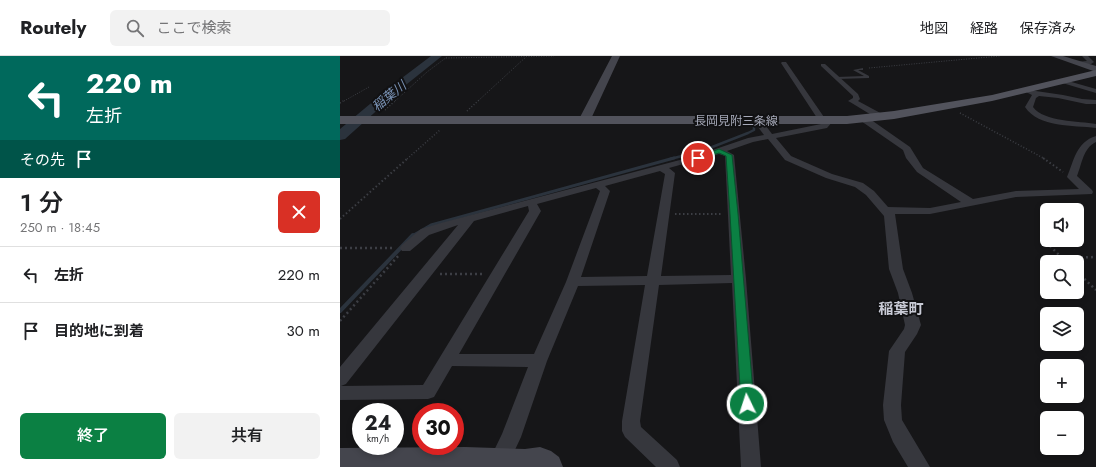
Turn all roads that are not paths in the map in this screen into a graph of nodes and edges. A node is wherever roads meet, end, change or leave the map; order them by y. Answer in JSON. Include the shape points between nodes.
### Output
{"nodes":[{"id":1,"x":616,"y":56,"type":"edge"},
{"id":2,"x":1056,"y":56,"type":"edge"},
{"id":3,"x":1067,"y":56,"type":"edge"},
{"id":4,"x":1085,"y":56,"type":"edge"},
{"id":5,"x":784,"y":63,"type":"dead end"},
{"id":6,"x":1078,"y":64,"type":"junction"},
{"id":7,"x":823,"y":65,"type":"dead end"},
{"id":8,"x":862,"y":69,"type":"road end"},
{"id":9,"x":1096,"y":69,"type":"edge"},
{"id":10,"x":1096,"y":73,"type":"edge"},
{"id":11,"x":837,"y":78,"type":"junction"},
{"id":12,"x":1061,"y":81,"type":"junction"},
{"id":13,"x":1025,"y":91,"type":"junction"},
{"id":14,"x":1096,"y":91,"type":"edge"},
{"id":15,"x":1037,"y":94,"type":"junction"},
{"id":16,"x":1096,"y":102,"type":"edge"},
{"id":17,"x":881,"y":117,"type":"junction"},
{"id":18,"x":864,"y":119,"type":"junction"},
{"id":19,"x":340,"y":120,"type":"edge"},
{"id":20,"x":584,"y":120,"type":"junction"},
{"id":21,"x":760,"y":121,"type":"junction"},
{"id":22,"x":826,"y":121,"type":"junction"},
{"id":23,"x":1096,"y":126,"type":"edge"},
{"id":24,"x":769,"y":135,"type":"junction"},
{"id":25,"x":1096,"y":139,"type":"edge"},
{"id":26,"x":719,"y":151,"type":"junction"},
{"id":27,"x":662,"y":168,"type":"junction"},
{"id":28,"x":598,"y":184,"type":"junction"},
{"id":29,"x":531,"y":202,"type":"junction"},
{"id":30,"x":971,"y":203,"type":"junction"},
{"id":31,"x":887,"y":210,"type":"junction"},
{"id":32,"x":470,"y":218,"type":"junction"},
{"id":33,"x":406,"y":248,"type":"road end"},
{"id":34,"x":739,"y":279,"type":"junction"},
{"id":35,"x":654,"y":281,"type":"junction"},
{"id":36,"x":574,"y":282,"type":"junction"},
{"id":37,"x":446,"y":360,"type":"junction"},
{"id":38,"x":539,"y":361,"type":"junction"},
{"id":39,"x":340,"y":379,"type":"edge"},
{"id":40,"x":340,"y":393,"type":"edge"},
{"id":41,"x":355,"y":464,"type":"edge"},
{"id":42,"x":497,"y":464,"type":"edge"},
{"id":43,"x":548,"y":467,"type":"edge"},
{"id":44,"x":670,"y":467,"type":"edge"},
{"id":45,"x":751,"y":467,"type":"edge"},
{"id":46,"x":920,"y":467,"type":"edge"}],
"edges":[{"from":1,"to":20,"type":"street"},
{"from":2,"to":3,"type":"street"},
{"from":2,"to":6,"type":"street"},
{"from":4,"to":6,"type":"street","via":[[1091,62]]},
{"from":5,"to":22,"type":"street"},
{"from":6,"to":9,"type":"street"},
{"from":7,"to":11,"type":"street"},
{"from":8,"to":11,"type":"lane","via":[[855,70],[868,77]]},
{"from":10,"to":12,"type":"main road","name":"長岡見附三条線"},
{"from":11,"to":17,"type":"street","via":[[856,96],[857,99],[852,102]]},
{"from":12,"to":13,"type":"main road","name":"長岡見附三条線"},
{"from":12,"to":14,"type":"street"},
{"from":13,"to":15,"type":"street"},
{"from":13,"to":17,"type":"main road","name":"長岡見附三条線"},
{"from":15,"to":16,"type":"street","via":[[1086,103]]},
{"from":15,"to":23,"type":"street","via":[[1029,107],[1034,114],[1050,120]]},
{"from":17,"to":18,"type":"main road","name":"長岡見附三条線"},
{"from":18,"to":22,"type":"main road","name":"長岡見附三条線"},
{"from":18,"to":30,"type":"street","via":[[907,149],[920,170]]},
{"from":19,"to":20,"type":"main road","name":"長岡見附三条線"},
{"from":20,"to":21,"type":"main road","name":"長岡見附三条線"},
{"from":21,"to":22,"type":"main road","name":"長岡見附三条線"},
{"from":21,"to":24,"type":"street"},
{"from":22,"to":24,"type":"street","via":[[824,126]]},
{"from":24,"to":26,"type":"street"},
{"from":24,"to":31,"type":"street","via":[[788,158],[829,176],[859,185]]},
{"from":25,"to":30,"type":"street","via":[[1083,146],[1072,177],[1088,192],[1016,194]]},
{"from":26,"to":27,"type":"street"},
{"from":26,"to":34,"type":"street","via":[[729,155]]},
{"from":27,"to":28,"type":"street"},
{"from":27,"to":35,"type":"street","via":[[670,173]]},
{"from":28,"to":29,"type":"street"},
{"from":28,"to":36,"type":"street","via":[[605,191]]},
{"from":29,"to":32,"type":"street"},
{"from":29,"to":37,"type":"street","via":[[535,210]]},
{"from":30,"to":31,"type":"street","via":[[930,211]]},
{"from":31,"to":46,"type":"street","via":[[891,220],[896,269],[913,325],[897,351],[893,420]]},
{"from":32,"to":33,"type":"street","via":[[426,232]]},
{"from":32,"to":39,"type":"street"},
{"from":34,"to":35,"type":"street"},
{"from":34,"to":45,"type":"street"},
{"from":35,"to":36,"type":"street"},
{"from":35,"to":44,"type":"street","via":[[631,421],[632,431]]},
{"from":36,"to":38,"type":"street"},
{"from":37,"to":38,"type":"street"},
{"from":37,"to":40,"type":"street","via":[[428,392]]},
{"from":38,"to":42,"type":"street","via":[[511,437]]},
{"from":41,"to":42,"type":"street"},
{"from":42,"to":43,"type":"street","via":[[540,461]]}]}
